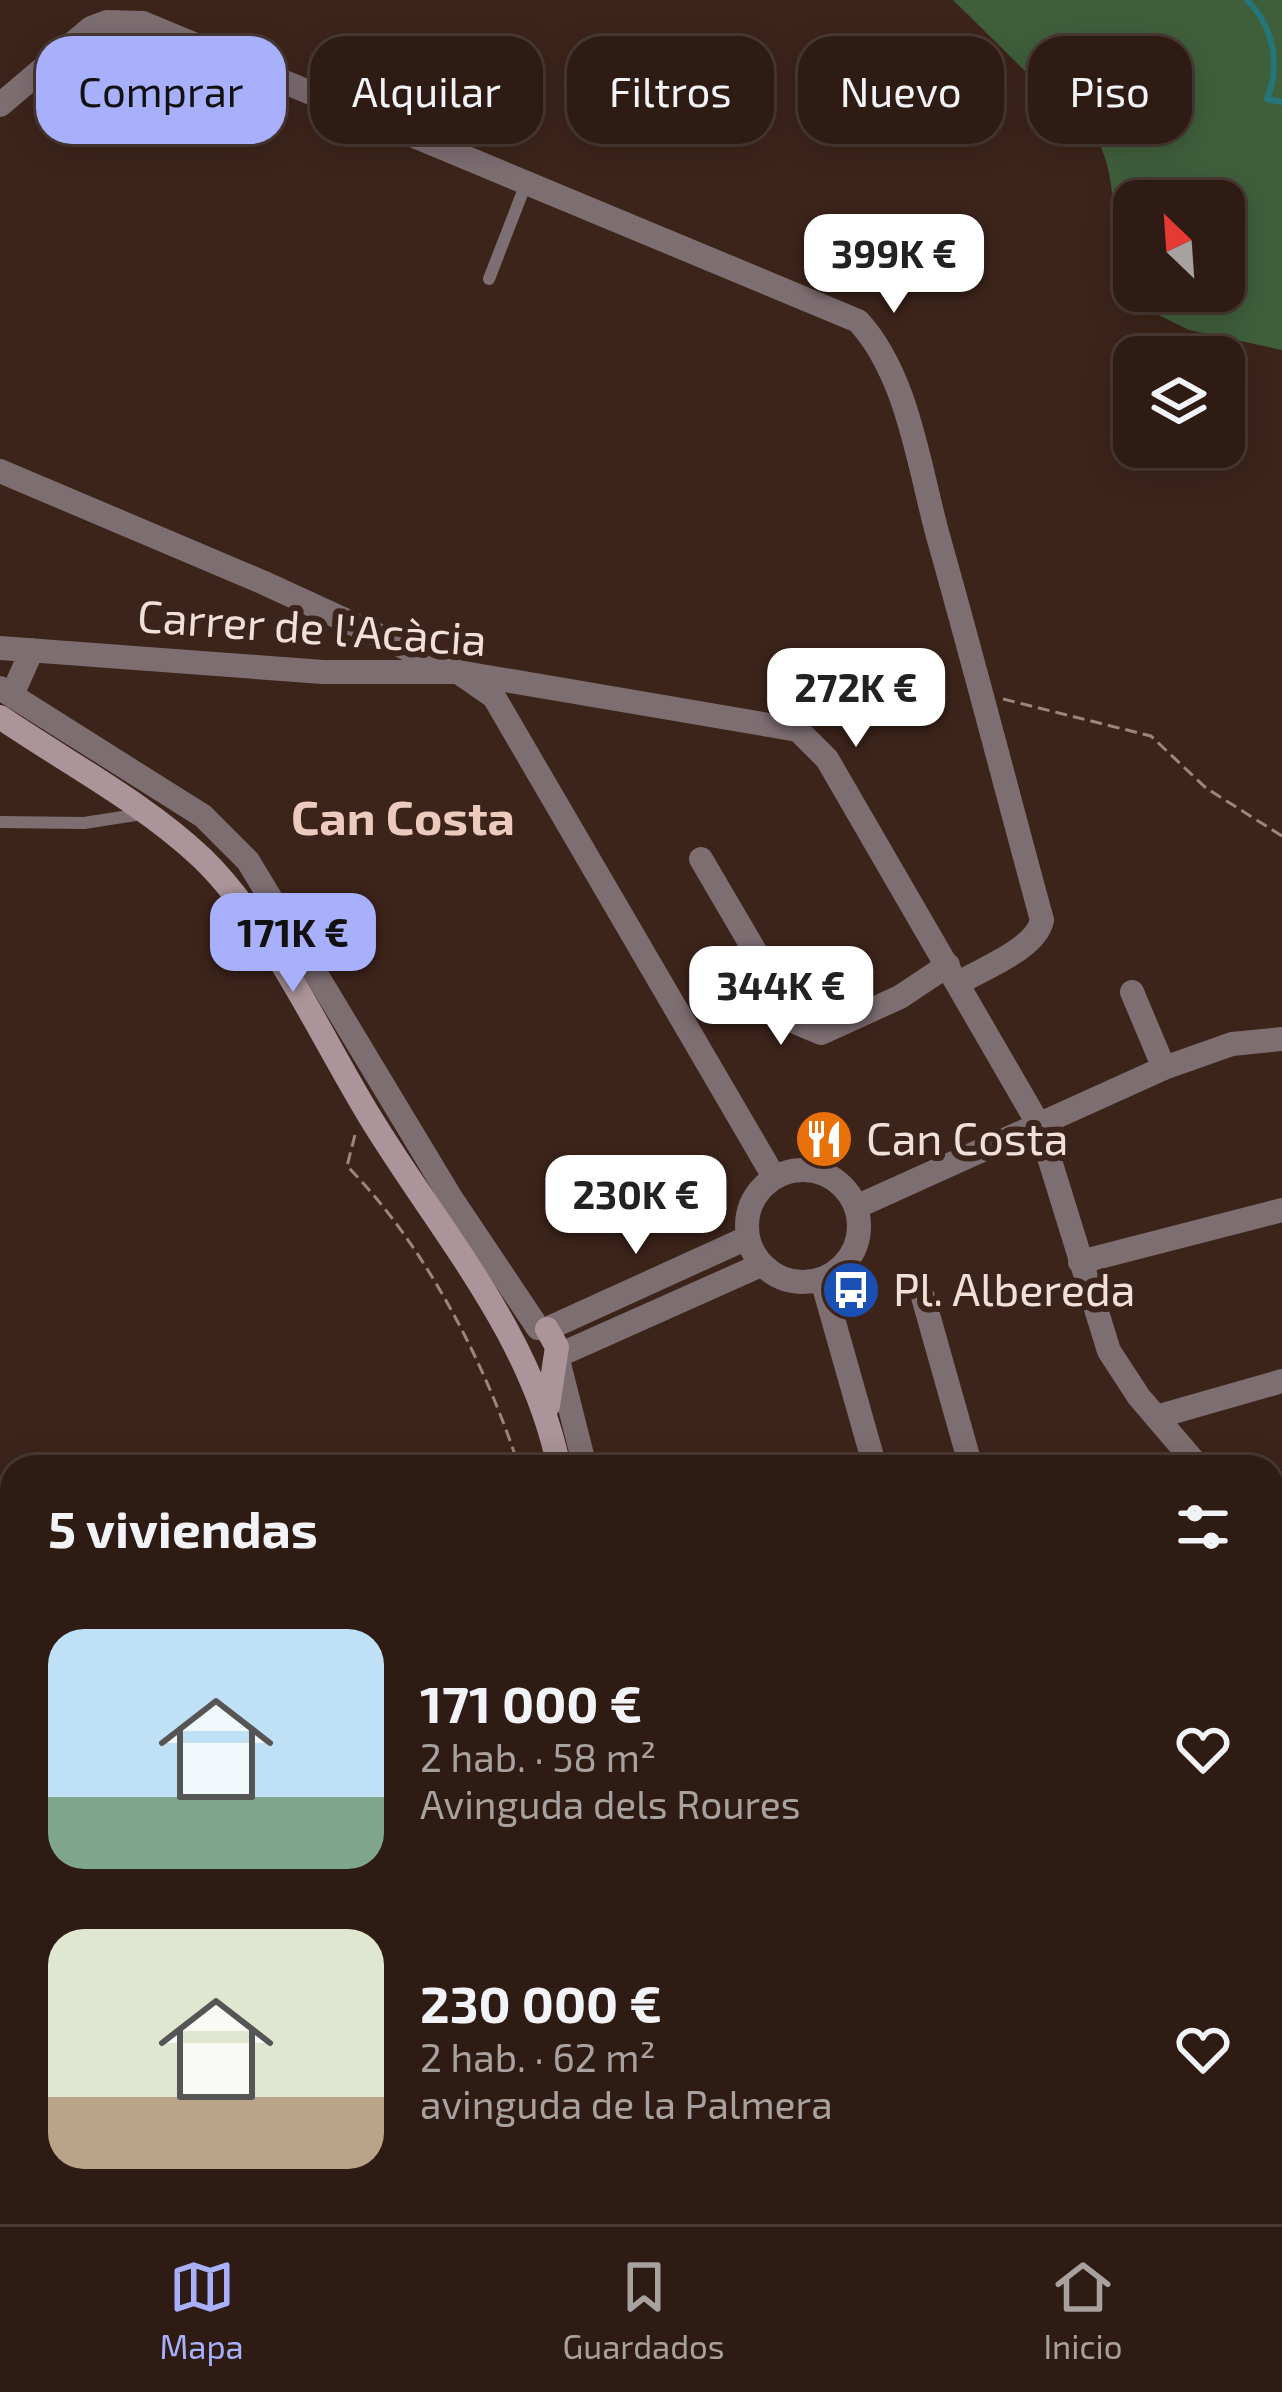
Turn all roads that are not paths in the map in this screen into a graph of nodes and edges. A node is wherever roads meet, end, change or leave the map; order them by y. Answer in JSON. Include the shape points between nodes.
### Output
{"nodes":[{"id":1,"x":0,"y":105,"type":"edge"},
{"id":2,"x":525,"y":186,"type":"junction"},
{"id":3,"x":489,"y":279,"type":"dead end"},
{"id":4,"x":0,"y":471,"type":"edge"},
{"id":5,"x":0,"y":649,"type":"edge"},
{"id":6,"x":32,"y":650,"type":"junction"},
{"id":7,"x":458,"y":672,"type":"junction"},
{"id":8,"x":4,"y":700,"type":"edge"},
{"id":9,"x":143,"y":814,"type":"junction"},
{"id":10,"x":0,"y":822,"type":"edge"},
{"id":11,"x":701,"y":859,"type":"dead end"},
{"id":12,"x":954,"y":974,"type":"junction"},
{"id":13,"x":1132,"y":992,"type":"dead end"},
{"id":14,"x":1282,"y":1040,"type":"edge"},
{"id":15,"x":1164,"y":1068,"type":"junction"},
{"id":16,"x":1040,"y":1126,"type":"junction"},
{"id":17,"x":774,"y":1178,"type":"junction"},
{"id":18,"x":856,"y":1207,"type":"junction"},
{"id":19,"x":1282,"y":1210,"type":"edge"},
{"id":20,"x":747,"y":1238,"type":"junction"},
{"id":21,"x":1080,"y":1262,"type":"junction"},
{"id":22,"x":761,"y":1265,"type":"junction"},
{"id":23,"x":822,"y":1280,"type":"junction"},
{"id":24,"x":923,"y":1297,"type":"dead end"},
{"id":25,"x":496,"y":1306,"type":"junction"},
{"id":26,"x":542,"y":1328,"type":"junction"},
{"id":27,"x":522,"y":1354,"type":"junction"},
{"id":28,"x":557,"y":1356,"type":"junction"},
{"id":29,"x":1282,"y":1381,"type":"edge"},
{"id":30,"x":1156,"y":1417,"type":"junction"},
{"id":31,"x":548,"y":1418,"type":"junction"},
{"id":32,"x":556,"y":1455,"type":"edge"},
{"id":33,"x":582,"y":1455,"type":"edge"},
{"id":34,"x":872,"y":1455,"type":"edge"},
{"id":35,"x":968,"y":1455,"type":"edge"},
{"id":36,"x":1189,"y":1455,"type":"edge"}],
"edges":[{"from":1,"to":2,"type":"street","via":[[92,28],[143,22]]},
{"from":2,"to":3,"type":"lane"},
{"from":2,"to":12,"type":"street","via":[[841,312],[877,341],[916,454],[1042,920],[1028,941]]},
{"from":4,"to":7,"type":"street"},
{"from":5,"to":6,"type":"street","name":"Carrer de l'Acàcia"},
{"from":6,"to":7,"type":"street","name":"Carrer de l'Acàcia","via":[[323,672]]},
{"from":6,"to":8,"type":"street"},
{"from":7,"to":12,"type":"street","name":"Carrer de l'Acàcia","via":[[798,730],[827,759]]},
{"from":7,"to":17,"type":"street","via":[[494,698]]},
{"from":8,"to":9,"type":"street"},
{"from":8,"to":26,"type":"street","via":[[202,816],[248,861],[452,1198]]},
{"from":9,"to":10,"type":"lane"},
{"from":9,"to":25,"type":"street","via":[[200,856],[236,900]]},
{"from":11,"to":12,"type":"street","via":[[780,1003],[809,1028],[821,1033]]},
{"from":12,"to":16,"type":"street","name":"Carrer de l'Acàcia"},
{"from":13,"to":15,"type":"street"},
{"from":14,"to":15,"type":"street","via":[[1232,1044]]},
{"from":15,"to":16,"type":"street"},
{"from":16,"to":18,"type":"street"},
{"from":16,"to":21,"type":"street","name":"Carrer de l'Acàcia"},
{"from":17,"to":18,"type":"street","via":[[820,1172]]},
{"from":17,"to":20,"type":"street","via":[[751,1203]]},
{"from":18,"to":23,"type":"street","via":[[857,1244]]},
{"from":19,"to":21,"type":"street"},
{"from":20,"to":22,"type":"street"},
{"from":20,"to":26,"type":"street"},
{"from":21,"to":30,"type":"street","name":"Carrer de l'Acàcia","via":[[1109,1351]]},
{"from":22,"to":23,"type":"street","via":[[787,1281]]},
{"from":22,"to":28,"type":"street"},
{"from":23,"to":34,"type":"street"},
{"from":24,"to":35,"type":"street"},
{"from":25,"to":26,"type":"street"},
{"from":25,"to":27,"type":"street"},
{"from":26,"to":27,"type":"street"},
{"from":26,"to":28,"type":"street","via":[[556,1341]]},
{"from":27,"to":28,"type":"street"},
{"from":27,"to":31,"type":"street"},
{"from":28,"to":31,"type":"street"},
{"from":28,"to":33,"type":"street"},
{"from":29,"to":30,"type":"street"},
{"from":30,"to":36,"type":"street","name":"Carrer de l'Acàcia"},
{"from":31,"to":32,"type":"street"}]}
